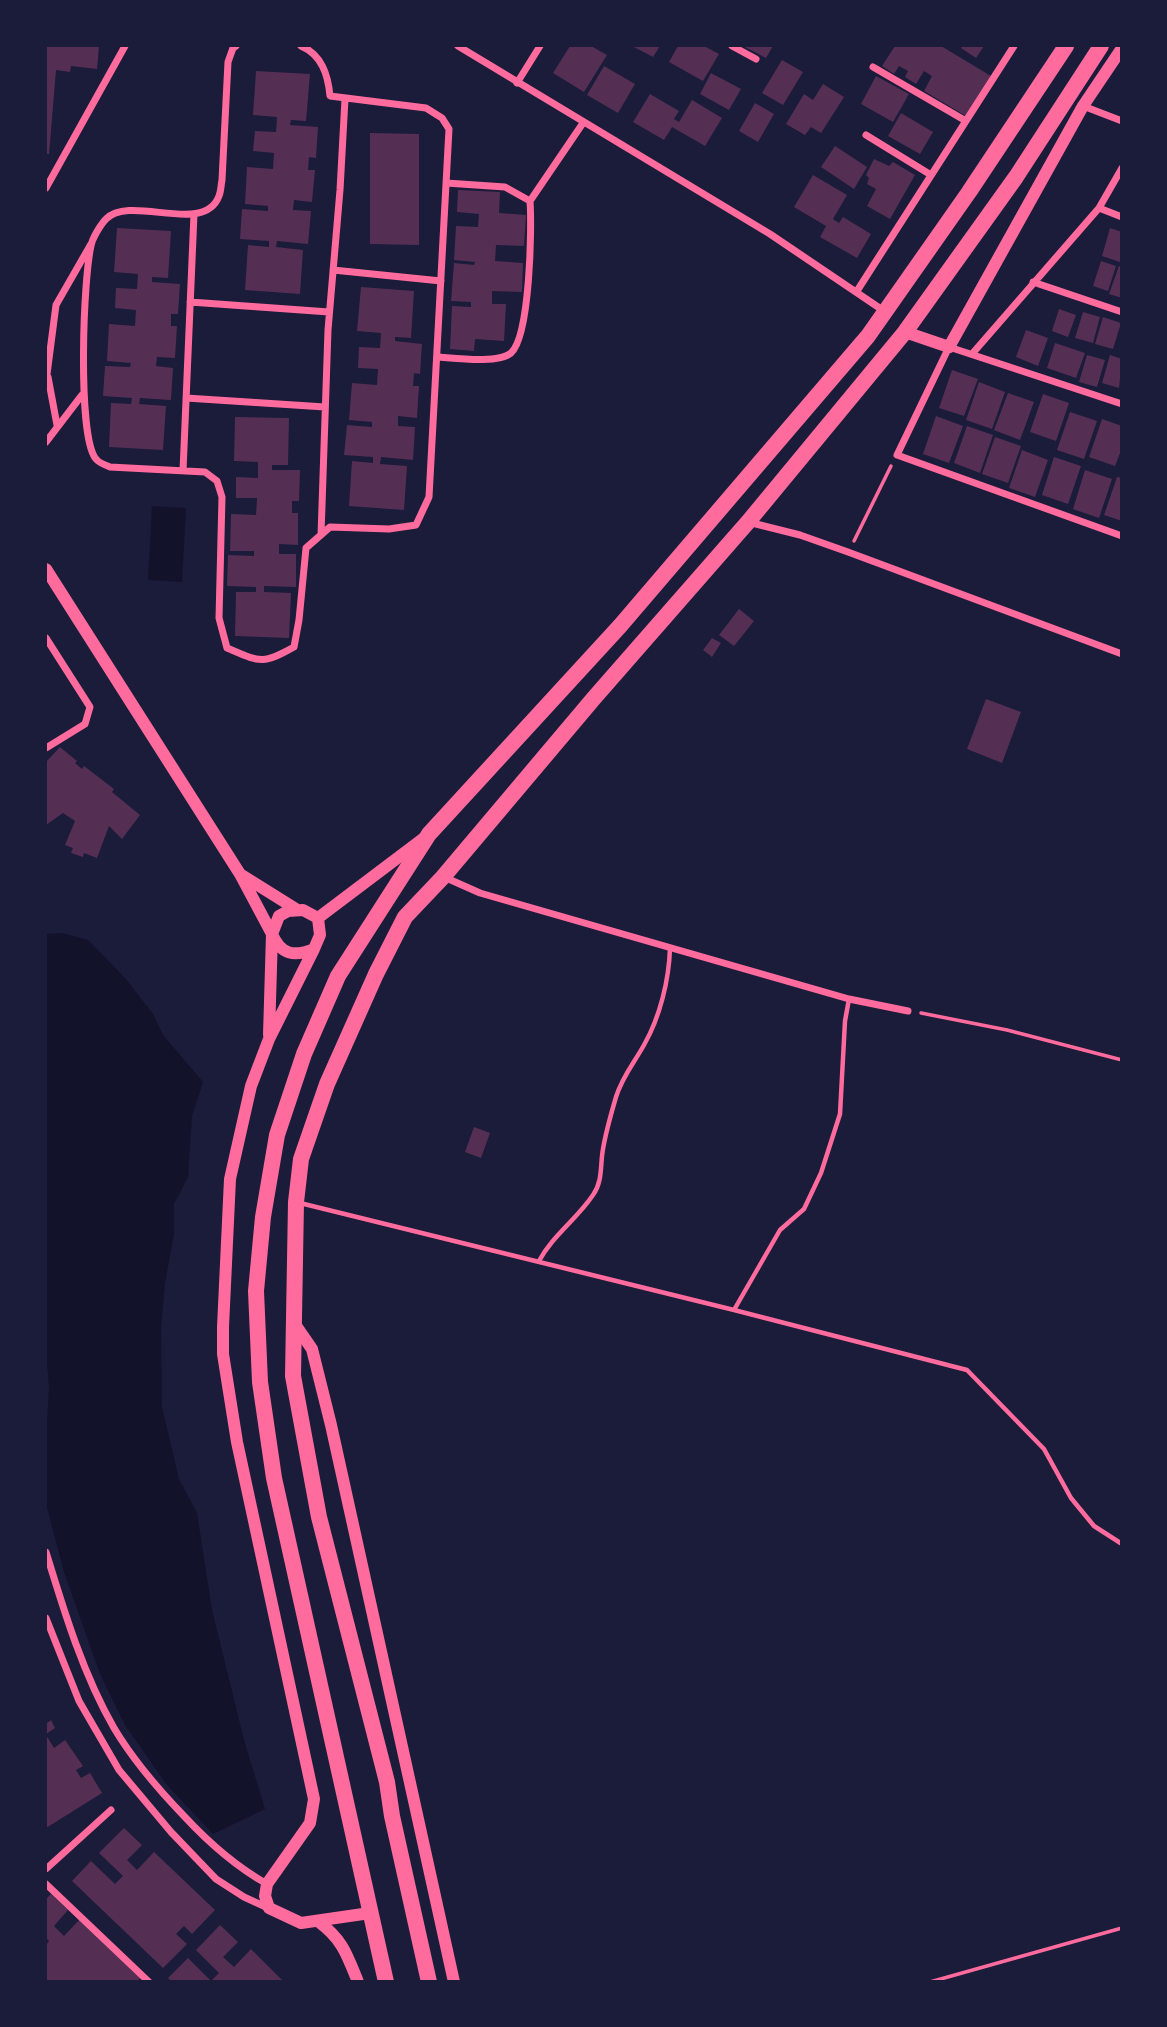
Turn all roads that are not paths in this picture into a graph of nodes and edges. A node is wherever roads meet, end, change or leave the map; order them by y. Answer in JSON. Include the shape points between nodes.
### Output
{"nodes":[{"id":1,"x":125,"y":46,"type":"edge"},
{"id":2,"x":236,"y":46,"type":"edge"},
{"id":3,"x":301,"y":46,"type":"edge"},
{"id":4,"x":457,"y":46,"type":"edge"},
{"id":5,"x":540,"y":46,"type":"edge"},
{"id":6,"x":732,"y":46,"type":"edge"},
{"id":7,"x":1014,"y":46,"type":"edge"},
{"id":8,"x":1066,"y":46,"type":"edge"},
{"id":9,"x":1101,"y":46,"type":"edge"},
{"id":10,"x":1122,"y":48,"type":"edge"},
{"id":11,"x":757,"y":60,"type":"dead end"},
{"id":12,"x":873,"y":67,"type":"dead end"},
{"id":13,"x":517,"y":83,"type":"junction"},
{"id":14,"x":345,"y":99,"type":"junction"},
{"id":15,"x":1083,"y":106,"type":"junction"},
{"id":16,"x":965,"y":121,"type":"junction"},
{"id":17,"x":1122,"y":121,"type":"edge"},
{"id":18,"x":583,"y":122,"type":"junction"},
{"id":19,"x":866,"y":135,"type":"dead end"},
{"id":20,"x":1122,"y":168,"type":"edge"},
{"id":21,"x":931,"y":175,"type":"junction"},
{"id":22,"x":446,"y":183,"type":"junction"},
{"id":23,"x":46,"y":188,"type":"edge"},
{"id":24,"x":530,"y":201,"type":"junction"},
{"id":25,"x":1099,"y":208,"type":"junction"},
{"id":26,"x":194,"y":214,"type":"junction"},
{"id":27,"x":1122,"y":217,"type":"edge"},
{"id":28,"x":93,"y":241,"type":"junction"},
{"id":29,"x":333,"y":270,"type":"junction"},
{"id":30,"x":441,"y":281,"type":"junction"},
{"id":31,"x":1033,"y":282,"type":"junction"},
{"id":32,"x":857,"y":291,"type":"junction"},
{"id":33,"x":190,"y":302,"type":"junction"},
{"id":34,"x":329,"y":312,"type":"junction"},
{"id":35,"x":884,"y":312,"type":"junction"},
{"id":36,"x":1122,"y":312,"type":"edge"},
{"id":37,"x":905,"y":332,"type":"junction"},
{"id":38,"x":949,"y":347,"type":"junction"},
{"id":39,"x":972,"y":354,"type":"junction"},
{"id":40,"x":437,"y":357,"type":"junction"},
{"id":41,"x":47,"y":380,"type":"edge"},
{"id":42,"x":82,"y":395,"type":"junction"},
{"id":43,"x":186,"y":398,"type":"junction"},
{"id":44,"x":1122,"y":404,"type":"edge"},
{"id":45,"x":325,"y":407,"type":"junction"},
{"id":46,"x":57,"y":425,"type":"junction"},
{"id":47,"x":46,"y":442,"type":"edge"},
{"id":48,"x":183,"y":471,"type":"junction"},
{"id":49,"x":748,"y":522,"type":"junction"},
{"id":50,"x":321,"y":536,"type":"junction"},
{"id":51,"x":1122,"y":536,"type":"edge"},
{"id":52,"x":46,"y":569,"type":"edge"},
{"id":53,"x":46,"y":638,"type":"edge"},
{"id":54,"x":1122,"y":654,"type":"edge"},
{"id":55,"x":46,"y":748,"type":"edge"},
{"id":56,"x":429,"y":834,"type":"junction"},
{"id":57,"x":240,"y":874,"type":"junction"},
{"id":58,"x":443,"y":877,"type":"junction"},
{"id":59,"x":296,"y":909,"type":"junction"},
{"id":60,"x":318,"y":918,"type":"junction"},
{"id":61,"x":272,"y":934,"type":"junction"},
{"id":62,"x":670,"y":948,"type":"junction"},
{"id":63,"x":314,"y":949,"type":"junction"},
{"id":64,"x":849,"y":999,"type":"junction"},
{"id":65,"x":908,"y":1011,"type":"road end"},
{"id":66,"x":269,"y":1039,"type":"junction"},
{"id":67,"x":296,"y":1202,"type":"junction"},
{"id":68,"x":539,"y":1261,"type":"junction"},
{"id":69,"x":734,"y":1310,"type":"junction"},
{"id":70,"x":292,"y":1320,"type":"junction"},
{"id":71,"x":1122,"y":1544,"type":"edge"},
{"id":72,"x":46,"y":1552,"type":"edge"},
{"id":73,"x":46,"y":1618,"type":"edge"},
{"id":74,"x":111,"y":1810,"type":"dead end"},
{"id":75,"x":46,"y":1869,"type":"edge"},
{"id":76,"x":46,"y":1884,"type":"edge"},
{"id":77,"x":267,"y":1884,"type":"junction"},
{"id":78,"x":269,"y":1909,"type":"junction"},
{"id":79,"x":370,"y":1913,"type":"junction"},
{"id":80,"x":319,"y":1922,"type":"junction"},
{"id":81,"x":149,"y":1982,"type":"edge"},
{"id":82,"x":358,"y":1982,"type":"edge"},
{"id":83,"x":386,"y":1982,"type":"edge"},
{"id":84,"x":429,"y":1982,"type":"edge"},
{"id":85,"x":454,"y":1982,"type":"edge"}],
"edges":[{"from":1,"to":23,"type":"street"},
{"from":2,"to":26,"type":"street","via":[[228,62],[219,197],[211,208]]},
{"from":3,"to":14,"type":"street","via":[[309,49],[328,76],[330,96]]},
{"from":4,"to":13,"type":"street"},
{"from":5,"to":13,"type":"street"},
{"from":6,"to":11,"type":"street"},
{"from":7,"to":16,"type":"street"},
{"from":8,"to":35,"type":"main road"},
{"from":9,"to":37,"type":"main road","via":[[1016,177]]},
{"from":10,"to":15,"type":"street"},
{"from":12,"to":16,"type":"street"},
{"from":13,"to":18,"type":"street"},
{"from":14,"to":22,"type":"street","via":[[426,108],[442,118],[449,129]]},
{"from":14,"to":29,"type":"street"},
{"from":15,"to":17,"type":"street"},
{"from":15,"to":38,"type":"street"},
{"from":16,"to":21,"type":"street"},
{"from":18,"to":24,"type":"street"},
{"from":18,"to":32,"type":"street"},
{"from":19,"to":21,"type":"street"},
{"from":20,"to":25,"type":"street"},
{"from":21,"to":32,"type":"street"},
{"from":22,"to":24,"type":"street","via":[[505,187]]},
{"from":22,"to":30,"type":"street"},
{"from":24,"to":40,"type":"street","via":[[523,332],[511,353],[498,359]]},
{"from":25,"to":27,"type":"street"},
{"from":25,"to":31,"type":"street"},
{"from":26,"to":28,"type":"street","via":[[123,211],[106,218]]},
{"from":26,"to":33,"type":"street"},
{"from":28,"to":41,"type":"street","via":[[56,305]]},
{"from":28,"to":42,"type":"street"},
{"from":29,"to":30,"type":"street"},
{"from":29,"to":34,"type":"street"},
{"from":30,"to":40,"type":"street"},
{"from":31,"to":36,"type":"street"},
{"from":31,"to":39,"type":"street"},
{"from":32,"to":35,"type":"street"},
{"from":33,"to":34,"type":"street"},
{"from":33,"to":43,"type":"street"},
{"from":34,"to":45,"type":"street"},
{"from":35,"to":56,"type":"main road","via":[[620,626]]},
{"from":37,"to":38,"type":"street"},
{"from":37,"to":49,"type":"main road"},
{"from":38,"to":39,"type":"street"},
{"from":38,"to":51,"type":"street","via":[[897,455]]},
{"from":39,"to":44,"type":"street"},
{"from":40,"to":50,"type":"street","via":[[429,497],[416,525],[389,530],[330,527]]},
{"from":41,"to":46,"type":"street"},
{"from":42,"to":46,"type":"street"},
{"from":42,"to":48,"type":"street","via":[[96,461],[110,467]]},
{"from":43,"to":45,"type":"street"},
{"from":43,"to":48,"type":"street"},
{"from":45,"to":50,"type":"street"},
{"from":46,"to":47,"type":"street"},
{"from":48,"to":50,"type":"street","via":[[205,472],[217,481],[222,497],[219,618],[227,648],[271,660],[294,647],[306,548]]},
{"from":49,"to":54,"type":"street","via":[[800,535]]},
{"from":49,"to":58,"type":"main road"},
{"from":52,"to":57,"type":"street"},
{"from":53,"to":55,"type":"street","via":[[90,707],[85,724]]},
{"from":56,"to":60,"type":"street"},
{"from":56,"to":79,"type":"main road","via":[[338,976],[303,1054],[277,1135],[256,1291],[260,1382],[274,1478]]},
{"from":57,"to":59,"type":"street"},
{"from":57,"to":61,"type":"street"},
{"from":58,"to":62,"type":"street","via":[[480,893]]},
{"from":58,"to":67,"type":"main road","via":[[405,917],[376,974],[327,1084],[301,1159]]},
{"from":59,"to":60,"type":"street"},
{"from":59,"to":61,"type":"street","via":[[279,916]]},
{"from":60,"to":63,"type":"street","via":[[320,935]]},
{"from":61,"to":63,"type":"street","via":[[289,954]]},
{"from":61,"to":66,"type":"street"},
{"from":62,"to":64,"type":"street"},
{"from":62,"to":68,"type":"lane","via":[[660,1007],[616,1097],[601,1178],[594,1194]]},
{"from":63,"to":66,"type":"street"},
{"from":64,"to":65,"type":"street"},
{"from":64,"to":69,"type":"lane","via":[[840,1114],[821,1173],[804,1209],[780,1230]]},
{"from":66,"to":77,"type":"street","via":[[251,1086],[230,1179],[223,1354],[237,1442],[314,1799],[310,1823]]},
{"from":67,"to":68,"type":"lane"},
{"from":67,"to":70,"type":"main road"},
{"from":68,"to":69,"type":"lane"},
{"from":69,"to":71,"type":"lane","via":[[967,1370],[1044,1449],[1071,1498],[1094,1526]]},
{"from":70,"to":84,"type":"main road","via":[[293,1376],[319,1517],[387,1782]]},
{"from":70,"to":85,"type":"street","via":[[312,1349],[331,1425]]},
{"from":72,"to":77,"type":"street","via":[[89,1677],[114,1728],[154,1785],[204,1838]]},
{"from":73,"to":78,"type":"street","via":[[79,1702],[119,1770],[216,1879]]},
{"from":74,"to":75,"type":"street"},
{"from":76,"to":81,"type":"street"},
{"from":77,"to":78,"type":"street"},
{"from":78,"to":80,"type":"street","via":[[301,1923]]},
{"from":79,"to":80,"type":"street"},
{"from":79,"to":83,"type":"main road"},
{"from":80,"to":82,"type":"street","via":[[345,1949]]}]}
